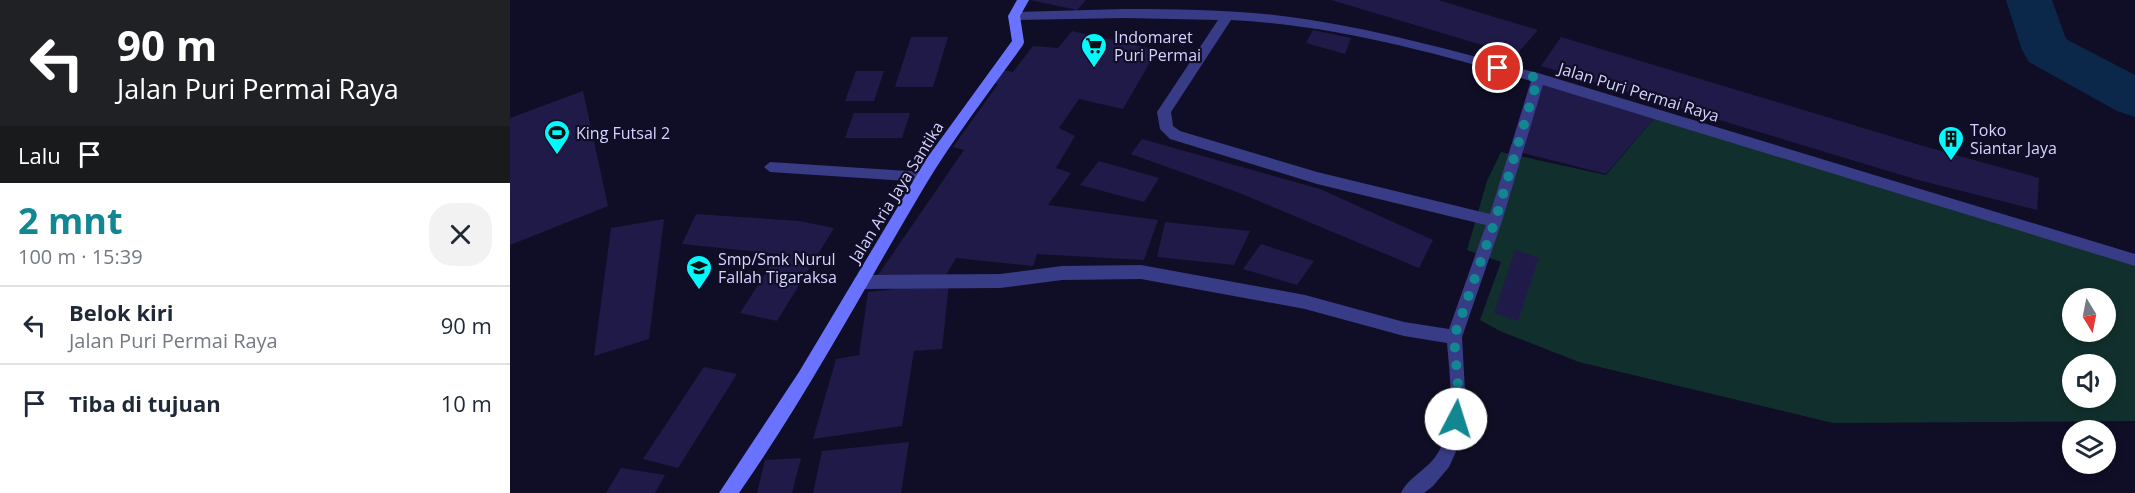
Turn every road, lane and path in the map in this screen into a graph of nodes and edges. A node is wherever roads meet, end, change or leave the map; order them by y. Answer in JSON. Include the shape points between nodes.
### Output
{"nodes":[{"id":1,"x":1023,"y":0,"type":"edge"},
{"id":2,"x":1228,"y":15,"type":"junction"},
{"id":3,"x":1014,"y":16,"type":"junction"},
{"id":4,"x":1538,"y":78,"type":"junction"},
{"id":5,"x":770,"y":167,"type":"dead end"},
{"id":6,"x":923,"y":177,"type":"junction"},
{"id":7,"x":1495,"y":221,"type":"junction"},
{"id":8,"x":2135,"y":260,"type":"edge"},
{"id":9,"x":861,"y":282,"type":"junction"},
{"id":10,"x":1454,"y":337,"type":"junction"},
{"id":11,"x":728,"y":493,"type":"edge"},
{"id":12,"x":1410,"y":493,"type":"edge"}],
"edges":[{"from":1,"to":3,"type":"street"},
{"from":2,"to":3,"type":"street","name":"Jalan Puri Permai Raya","via":[[1093,12]]},
{"from":2,"to":4,"type":"street","name":"Jalan Puri Permai Raya","via":[[1399,40]]},
{"from":2,"to":7,"type":"street","via":[[1164,112],[1167,129],[1175,135],[1317,178]]},
{"from":3,"to":6,"type":"street","name":"Jalan Aria Jaya Santika","via":[[1018,42]]},
{"from":4,"to":7,"type":"street"},
{"from":4,"to":8,"type":"street","name":"Jalan Puri Permai Raya"},
{"from":5,"to":6,"type":"lane"},
{"from":6,"to":9,"type":"street","name":"Jalan Aria Jaya Santika"},
{"from":7,"to":10,"type":"street"},
{"from":9,"to":10,"type":"street","via":[[1000,281],[1062,273],[1141,272],[1305,302],[1404,329]]},
{"from":9,"to":11,"type":"street","name":"Jalan Aria Jaya Santika","via":[[810,373]]},
{"from":10,"to":12,"type":"street","via":[[1459,398],[1452,440],[1433,474]]}]}
